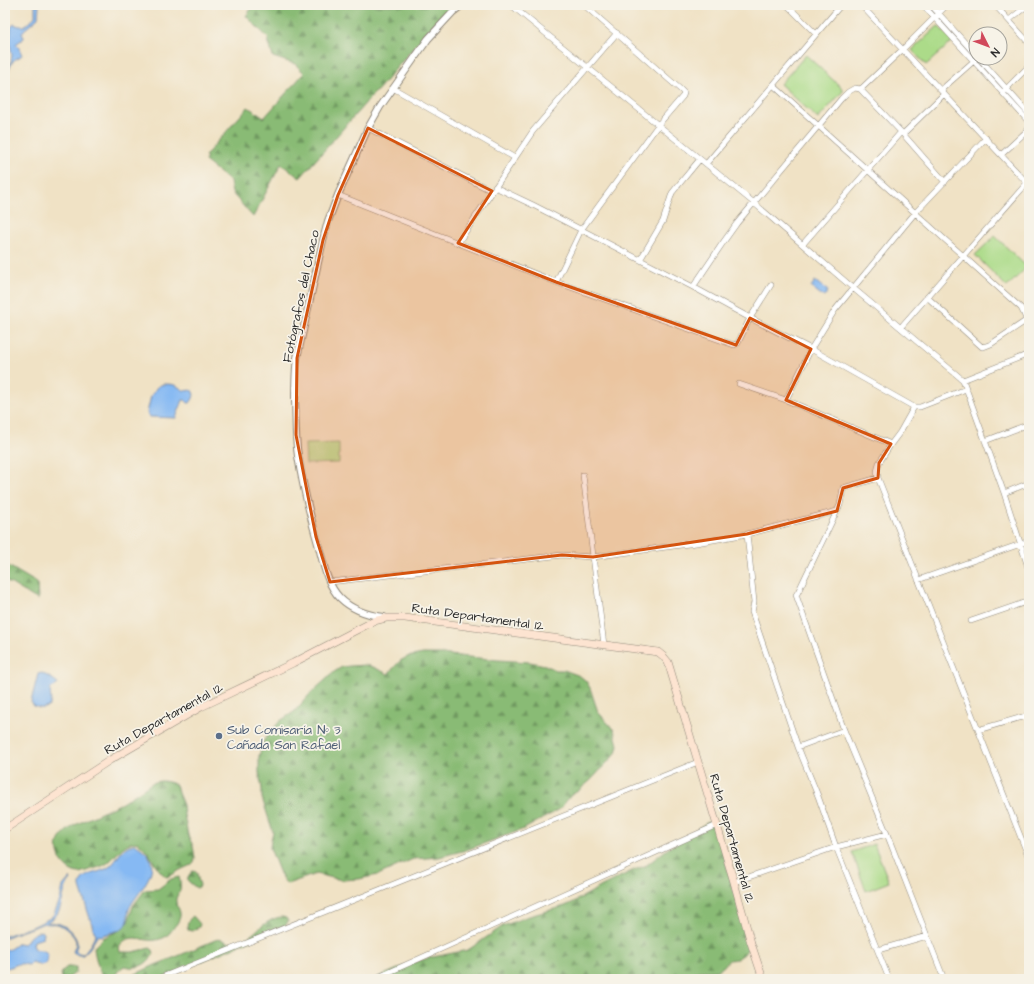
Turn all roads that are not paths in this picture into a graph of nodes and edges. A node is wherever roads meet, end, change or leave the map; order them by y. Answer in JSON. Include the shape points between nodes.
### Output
{"nodes":[{"id":1,"x":462,"y":5,"type":"edge"},
{"id":2,"x":511,"y":5,"type":"edge"},
{"id":3,"x":584,"y":5,"type":"edge"},
{"id":4,"x":787,"y":5,"type":"edge"},
{"id":5,"x":841,"y":5,"type":"edge"},
{"id":6,"x":861,"y":5,"type":"edge"},
{"id":7,"x":923,"y":5,"type":"edge"},
{"id":8,"x":931,"y":5,"type":"edge"},
{"id":9,"x":947,"y":5,"type":"edge"},
{"id":10,"x":995,"y":5,"type":"edge"},
{"id":11,"x":1028,"y":5,"type":"edge"},
{"id":12,"x":937,"y":16,"type":"junction"},
{"id":13,"x":1009,"y":20,"type":"junction"},
{"id":14,"x":617,"y":33,"type":"junction"},
{"id":15,"x":816,"y":34,"type":"junction"},
{"id":16,"x":1029,"y":43,"type":"edge"},
{"id":17,"x":903,"y":49,"type":"junction"},
{"id":18,"x":968,"y":49,"type":"edge"},
{"id":19,"x":968,"y":66,"type":"edge"},
{"id":20,"x":983,"y":66,"type":"edge"},
{"id":21,"x":1029,"y":66,"type":"edge"},
{"id":22,"x":588,"y":68,"type":"junction"},
{"id":23,"x":773,"y":85,"type":"junction"},
{"id":24,"x":393,"y":88,"type":"junction"},
{"id":25,"x":860,"y":89,"type":"junction"},
{"id":26,"x":1005,"y":90,"type":"junction"},
{"id":27,"x":943,"y":92,"type":"junction"},
{"id":28,"x":1029,"y":114,"type":"edge"},
{"id":29,"x":1029,"y":122,"type":"edge"},
{"id":30,"x":658,"y":125,"type":"junction"},
{"id":31,"x":819,"y":126,"type":"junction"},
{"id":32,"x":368,"y":128,"type":"junction"},
{"id":33,"x":1029,"y":129,"type":"edge"},
{"id":34,"x":902,"y":133,"type":"junction"},
{"id":35,"x":986,"y":138,"type":"junction"},
{"id":36,"x":1001,"y":155,"type":"junction"},
{"id":37,"x":515,"y":158,"type":"junction"},
{"id":38,"x":700,"y":159,"type":"junction"},
{"id":39,"x":706,"y":164,"type":"junction"},
{"id":40,"x":868,"y":170,"type":"junction"},
{"id":41,"x":944,"y":182,"type":"junction"},
{"id":42,"x":1028,"y":184,"type":"edge"},
{"id":43,"x":494,"y":189,"type":"junction"},
{"id":44,"x":338,"y":195,"type":"junction"},
{"id":45,"x":754,"y":203,"type":"junction"},
{"id":46,"x":915,"y":213,"type":"junction"},
{"id":47,"x":581,"y":230,"type":"junction"},
{"id":48,"x":458,"y":243,"type":"junction"},
{"id":49,"x":803,"y":244,"type":"junction"},
{"id":50,"x":962,"y":256,"type":"junction"},
{"id":51,"x":640,"y":260,"type":"junction"},
{"id":52,"x":556,"y":282,"type":"junction"},
{"id":53,"x":771,"y":285,"type":"dead end"},
{"id":54,"x":692,"y":287,"type":"junction"},
{"id":55,"x":853,"y":288,"type":"junction"},
{"id":56,"x":927,"y":297,"type":"junction"},
{"id":57,"x":750,"y":318,"type":"junction"},
{"id":58,"x":1027,"y":320,"type":"junction"},
{"id":59,"x":1029,"y":326,"type":"edge"},
{"id":60,"x":901,"y":327,"type":"junction"},
{"id":61,"x":811,"y":348,"type":"junction"},
{"id":62,"x":1029,"y":354,"type":"edge"},
{"id":63,"x":963,"y":380,"type":"junction"},
{"id":64,"x":739,"y":384,"type":"dead end"},
{"id":65,"x":966,"y":389,"type":"junction"},
{"id":66,"x":786,"y":400,"type":"junction"},
{"id":67,"x":914,"y":407,"type":"junction"},
{"id":68,"x":1029,"y":424,"type":"edge"},
{"id":69,"x":985,"y":441,"type":"junction"},
{"id":70,"x":891,"y":444,"type":"junction"},
{"id":71,"x":583,"y":475,"type":"dead end"},
{"id":72,"x":878,"y":478,"type":"junction"},
{"id":73,"x":1029,"y":483,"type":"edge"},
{"id":74,"x":1004,"y":493,"type":"junction"},
{"id":75,"x":837,"y":510,"type":"junction"},
{"id":76,"x":747,"y":534,"type":"junction"},
{"id":77,"x":1029,"y":541,"type":"edge"},
{"id":78,"x":1020,"y":544,"type":"junction"},
{"id":79,"x":593,"y":557,"type":"junction"},
{"id":80,"x":1029,"y":570,"type":"edge"},
{"id":81,"x":918,"y":580,"type":"junction"},
{"id":82,"x":330,"y":582,"type":"junction"},
{"id":83,"x":1029,"y":601,"type":"edge"},
{"id":84,"x":386,"y":618,"type":"junction"},
{"id":85,"x":971,"y":621,"type":"dead end"},
{"id":86,"x":604,"y":645,"type":"junction"},
{"id":87,"x":1028,"y":715,"type":"edge"},
{"id":88,"x":1029,"y":722,"type":"edge"},
{"id":89,"x":844,"y":730,"type":"junction"},
{"id":90,"x":978,"y":730,"type":"junction"},
{"id":91,"x":798,"y":747,"type":"junction"},
{"id":92,"x":698,"y":762,"type":"junction"},
{"id":93,"x":717,"y":825,"type":"junction"},
{"id":94,"x":5,"y":829,"type":"edge"},
{"id":95,"x":887,"y":834,"type":"junction"},
{"id":96,"x":836,"y":847,"type":"junction"},
{"id":97,"x":1029,"y":858,"type":"edge"},
{"id":98,"x":734,"y":882,"type":"junction"},
{"id":99,"x":927,"y":936,"type":"junction"},
{"id":100,"x":878,"y":950,"type":"junction"},
{"id":101,"x":157,"y":979,"type":"edge"},
{"id":102,"x":374,"y":979,"type":"edge"},
{"id":103,"x":764,"y":979,"type":"edge"},
{"id":104,"x":889,"y":979,"type":"edge"},
{"id":105,"x":944,"y":979,"type":"edge"}],
"edges":[{"from":1,"to":24,"type":"street","name":"Fotógrafos del Chaco","via":[[428,39]]},
{"from":2,"to":22,"type":"street"},
{"from":3,"to":14,"type":"street"},
{"from":4,"to":15,"type":"street"},
{"from":5,"to":15,"type":"street"},
{"from":6,"to":17,"type":"street"},
{"from":7,"to":12,"type":"street"},
{"from":8,"to":12,"type":"street"},
{"from":9,"to":12,"type":"street"},
{"from":10,"to":13,"type":"street"},
{"from":11,"to":13,"type":"street"},
{"from":12,"to":17,"type":"street"},
{"from":12,"to":18,"type":"street"},
{"from":13,"to":16,"type":"street"},
{"from":14,"to":22,"type":"street"},
{"from":14,"to":30,"type":"street","via":[[684,93]]},
{"from":15,"to":23,"type":"street"},
{"from":17,"to":25,"type":"street"},
{"from":17,"to":27,"type":"street"},
{"from":19,"to":27,"type":"street"},
{"from":20,"to":26,"type":"street"},
{"from":21,"to":26,"type":"street"},
{"from":22,"to":30,"type":"street"},
{"from":22,"to":37,"type":"street","via":[[533,131]]},
{"from":23,"to":31,"type":"street"},
{"from":23,"to":39,"type":"street"},
{"from":24,"to":32,"type":"street","name":"Fotógrafos del Chaco"},
{"from":24,"to":37,"type":"street"},
{"from":25,"to":31,"type":"street","via":[[855,88],[848,92]]},
{"from":25,"to":34,"type":"street"},
{"from":26,"to":28,"type":"street"},
{"from":26,"to":29,"type":"street"},
{"from":27,"to":34,"type":"street"},
{"from":27,"to":35,"type":"street"},
{"from":30,"to":38,"type":"street"},
{"from":30,"to":47,"type":"street"},
{"from":31,"to":40,"type":"street"},
{"from":31,"to":45,"type":"street"},
{"from":32,"to":43,"type":"street"},
{"from":32,"to":44,"type":"street","name":"Fotógrafos del Chaco"},
{"from":33,"to":36,"type":"street"},
{"from":34,"to":40,"type":"street"},
{"from":34,"to":41,"type":"street"},
{"from":35,"to":36,"type":"street"},
{"from":35,"to":41,"type":"street"},
{"from":36,"to":42,"type":"street"},
{"from":37,"to":43,"type":"street"},
{"from":38,"to":39,"type":"street"},
{"from":38,"to":51,"type":"street","via":[[672,193],[664,221]]},
{"from":39,"to":45,"type":"street"},
{"from":40,"to":46,"type":"street"},
{"from":40,"to":49,"type":"street"},
{"from":41,"to":46,"type":"street"},
{"from":42,"to":50,"type":"street"},
{"from":43,"to":47,"type":"street"},
{"from":43,"to":48,"type":"street"},
{"from":44,"to":48,"type":"street"},
{"from":44,"to":82,"type":"street","name":"Fotógrafos del Chaco","via":[[323,240],[295,370],[298,455],[316,537]]},
{"from":45,"to":49,"type":"street"},
{"from":45,"to":54,"type":"street"},
{"from":46,"to":50,"type":"street"},
{"from":46,"to":55,"type":"street"},
{"from":47,"to":51,"type":"street"},
{"from":47,"to":52,"type":"street"},
{"from":48,"to":52,"type":"street"},
{"from":49,"to":55,"type":"street"},
{"from":50,"to":56,"type":"street"},
{"from":50,"to":58,"type":"street","via":[[1020,308]]},
{"from":51,"to":54,"type":"street"},
{"from":52,"to":57,"type":"street","via":[[734,345],[738,343]]},
{"from":53,"to":57,"type":"street"},
{"from":54,"to":57,"type":"street"},
{"from":55,"to":60,"type":"street"},
{"from":55,"to":61,"type":"street","via":[[835,310]]},
{"from":56,"to":58,"type":"street","via":[[982,347],[991,344]]},
{"from":56,"to":60,"type":"street"},
{"from":57,"to":61,"type":"street"},
{"from":58,"to":59,"type":"street"},
{"from":60,"to":63,"type":"street"},
{"from":61,"to":66,"type":"street"},
{"from":61,"to":67,"type":"street"},
{"from":62,"to":63,"type":"street"},
{"from":63,"to":65,"type":"street"},
{"from":64,"to":66,"type":"street"},
{"from":65,"to":67,"type":"street"},
{"from":65,"to":69,"type":"street"},
{"from":66,"to":70,"type":"street"},
{"from":67,"to":70,"type":"street"},
{"from":68,"to":69,"type":"street"},
{"from":69,"to":74,"type":"street"},
{"from":70,"to":72,"type":"street","via":[[879,463]]},
{"from":71,"to":79,"type":"street"},
{"from":72,"to":75,"type":"street","via":[[842,488]]},
{"from":72,"to":81,"type":"street"},
{"from":73,"to":74,"type":"street"},
{"from":74,"to":78,"type":"street"},
{"from":75,"to":76,"type":"street"},
{"from":75,"to":89,"type":"street","via":[[796,595]]},
{"from":76,"to":79,"type":"street"},
{"from":76,"to":91,"type":"street","via":[[754,602],[752,612]]},
{"from":77,"to":78,"type":"street"},
{"from":78,"to":80,"type":"street"},
{"from":78,"to":81,"type":"street"},
{"from":79,"to":82,"type":"street","via":[[562,555]]},
{"from":79,"to":86,"type":"street"},
{"from":81,"to":90,"type":"street"},
{"from":82,"to":84,"type":"street","name":"Fotógrafos del Chaco","via":[[346,604],[370,616]]},
{"from":83,"to":85,"type":"street"},
{"from":84,"to":86,"type":"main road","name":"Ruta Departamental 12","via":[[405,618]]},
{"from":84,"to":94,"type":"main road","name":"Ruta Departamental 12","via":[[374,621],[201,707],[110,760]]},
{"from":86,"to":92,"type":"main road","name":"Ruta Departamental 12","via":[[658,652],[668,662]]},
{"from":87,"to":88,"type":"street"},
{"from":87,"to":90,"type":"street"},
{"from":89,"to":91,"type":"street"},
{"from":89,"to":95,"type":"street"},
{"from":90,"to":97,"type":"street"},
{"from":91,"to":96,"type":"street"},
{"from":92,"to":93,"type":"main road","name":"Ruta Departamental 12"},
{"from":92,"to":101,"type":"street"},
{"from":93,"to":98,"type":"main road","name":"Ruta Departamental 12"},
{"from":93,"to":102,"type":"street"},
{"from":95,"to":96,"type":"street"},
{"from":95,"to":99,"type":"street"},
{"from":96,"to":98,"type":"street"},
{"from":96,"to":100,"type":"street"},
{"from":98,"to":103,"type":"main road","name":"Ruta Departamental 12"},
{"from":99,"to":100,"type":"street"},
{"from":99,"to":105,"type":"street"},
{"from":100,"to":104,"type":"street"}]}
